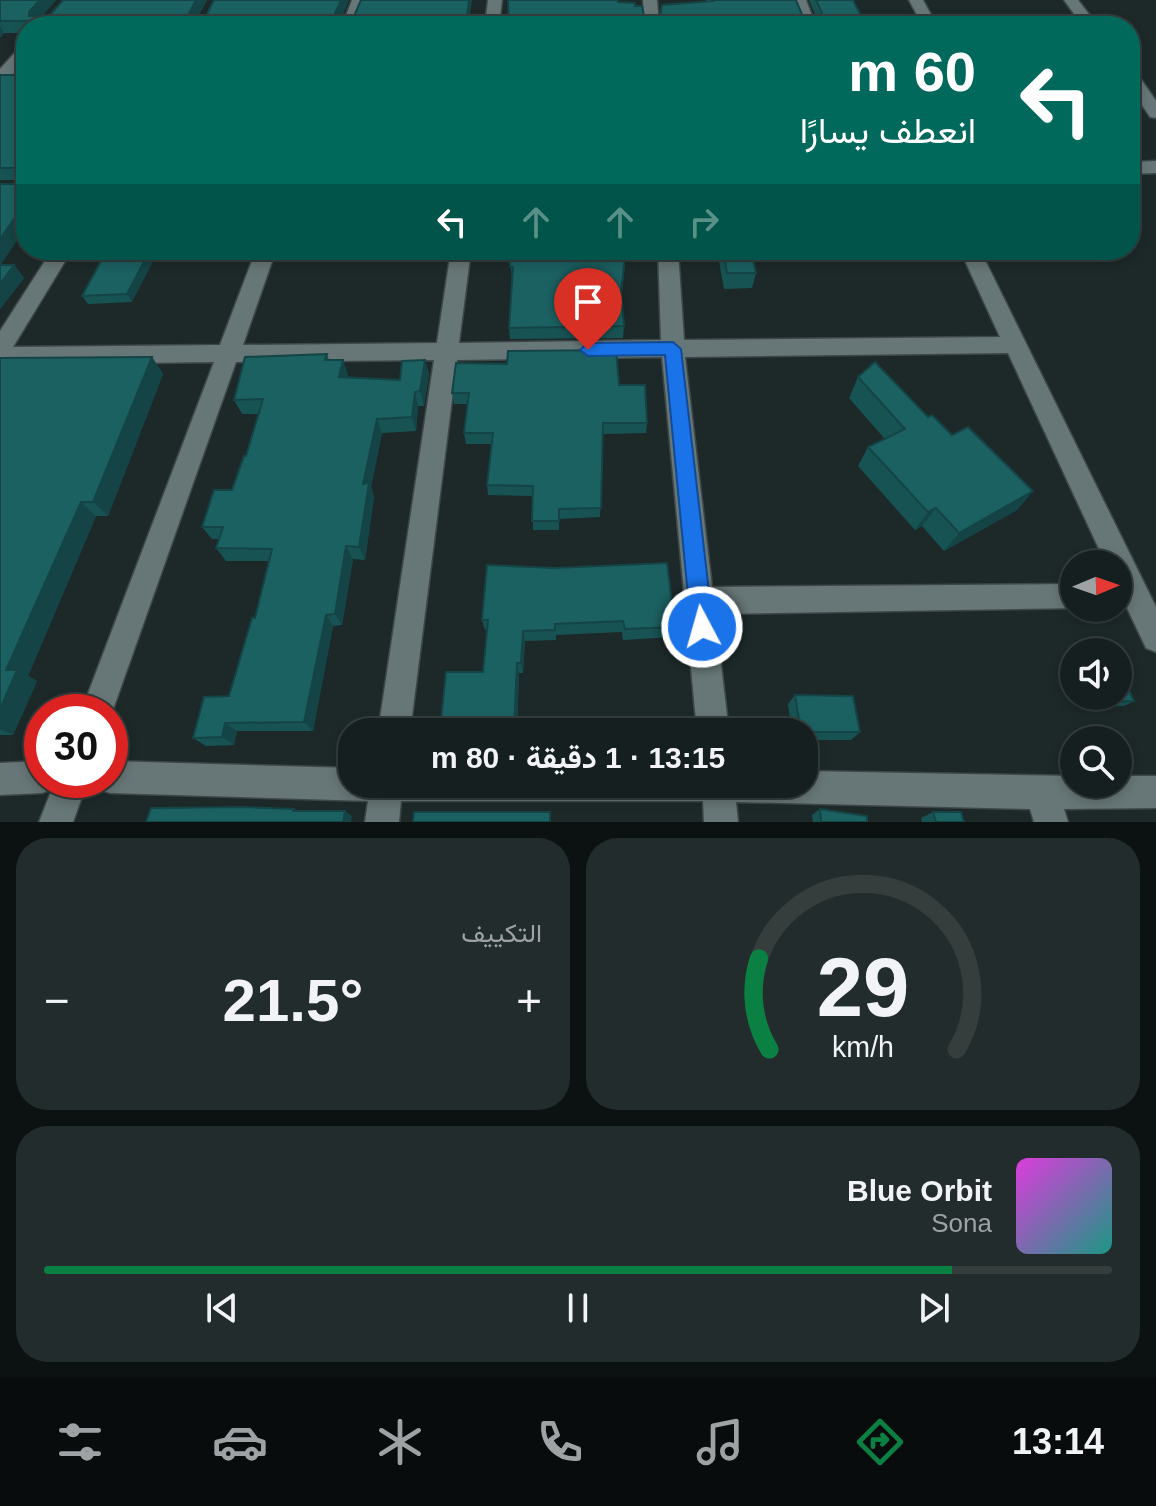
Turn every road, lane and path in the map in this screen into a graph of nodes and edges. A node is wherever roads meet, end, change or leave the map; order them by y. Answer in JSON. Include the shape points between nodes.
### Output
{"nodes":[{"id":1,"x":1071,"y":0,"type":"edge"},
{"id":2,"x":1083,"y":16,"type":"edge"},
{"id":3,"x":16,"y":61,"type":"edge"},
{"id":4,"x":0,"y":79,"type":"edge"},
{"id":5,"x":1140,"y":90,"type":"edge"},
{"id":6,"x":1156,"y":113,"type":"edge"},
{"id":7,"x":56,"y":260,"type":"edge"},
{"id":8,"x":263,"y":260,"type":"edge"},
{"id":9,"x":460,"y":260,"type":"edge"},
{"id":10,"x":669,"y":260,"type":"edge"},
{"id":11,"x":975,"y":260,"type":"edge"},
{"id":12,"x":1016,"y":345,"type":"junction"},
{"id":13,"x":673,"y":349,"type":"junction"},
{"id":14,"x":0,"y":350,"type":"edge"},
{"id":15,"x":447,"y":351,"type":"junction"},
{"id":16,"x":230,"y":353,"type":"junction"},
{"id":17,"x":0,"y":356,"type":"edge"},
{"id":18,"x":1060,"y":597,"type":"edge"},
{"id":19,"x":1137,"y":597,"type":"edge"},
{"id":20,"x":699,"y":601,"type":"junction"},
{"id":21,"x":1156,"y":638,"type":"edge"},
{"id":22,"x":104,"y":694,"type":"edge"},
{"id":23,"x":396,"y":718,"type":"edge"},
{"id":24,"x":712,"y":718,"type":"edge"},
{"id":25,"x":24,"y":778,"type":"edge"},
{"id":26,"x":128,"y":778,"type":"edge"},
{"id":27,"x":0,"y":779,"type":"edge"},
{"id":28,"x":338,"y":784,"type":"edge"},
{"id":29,"x":818,"y":791,"type":"edge"},
{"id":30,"x":1156,"y":792,"type":"edge"},
{"id":31,"x":65,"y":798,"type":"edge"},
{"id":32,"x":385,"y":798,"type":"edge"},
{"id":33,"x":719,"y":798,"type":"edge"},
{"id":34,"x":1047,"y":808,"type":"edge"},
{"id":35,"x":56,"y":822,"type":"edge"},
{"id":36,"x":382,"y":822,"type":"edge"},
{"id":37,"x":721,"y":822,"type":"edge"}],
"edges":[{"from":1,"to":2,"type":"street"},
{"from":3,"to":4,"type":"street"},
{"from":5,"to":6,"type":"street"},
{"from":7,"to":14,"type":"street"},
{"from":8,"to":16,"type":"street"},
{"from":9,"to":15,"type":"street"},
{"from":10,"to":13,"type":"street"},
{"from":11,"to":12,"type":"street"},
{"from":12,"to":13,"type":"street"},
{"from":12,"to":19,"type":"street"},
{"from":13,"to":15,"type":"street"},
{"from":13,"to":20,"type":"street"},
{"from":15,"to":16,"type":"street"},
{"from":15,"to":23,"type":"street"},
{"from":16,"to":17,"type":"street"},
{"from":16,"to":22,"type":"street"},
{"from":18,"to":20,"type":"street"},
{"from":19,"to":21,"type":"street"},
{"from":20,"to":24,"type":"street"},
{"from":25,"to":27,"type":"street"},
{"from":26,"to":28,"type":"street"},
{"from":29,"to":34,"type":"street"},
{"from":30,"to":34,"type":"street"},
{"from":31,"to":35,"type":"street"},
{"from":32,"to":36,"type":"street"},
{"from":33,"to":37,"type":"street"}]}
